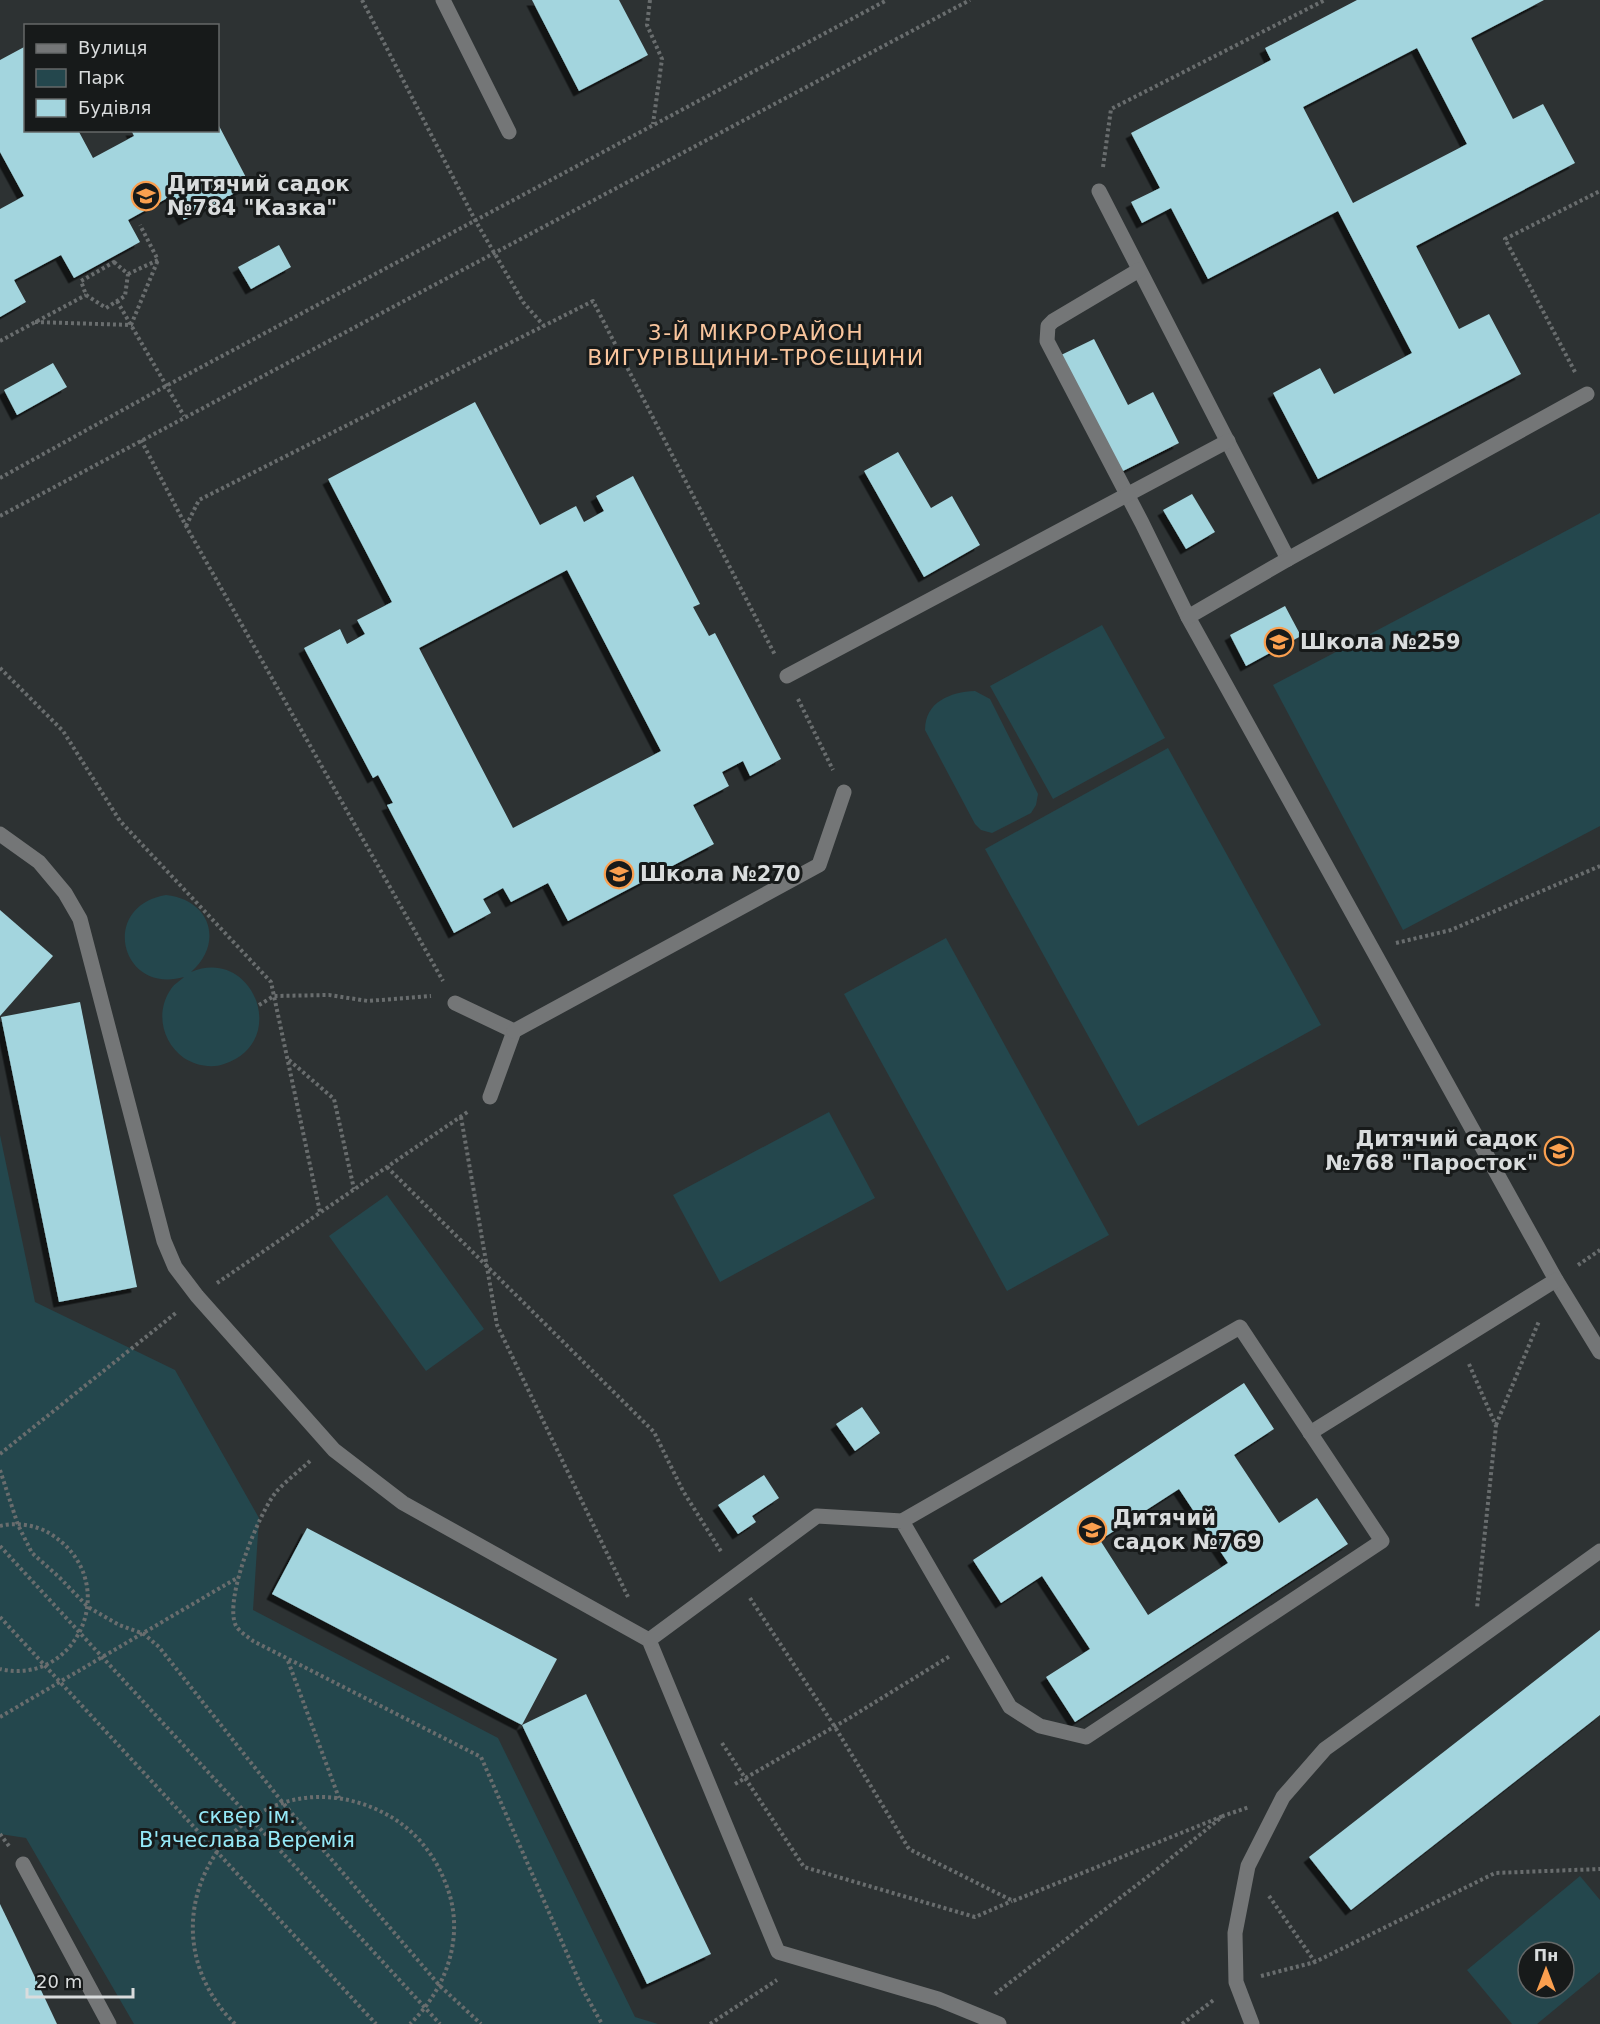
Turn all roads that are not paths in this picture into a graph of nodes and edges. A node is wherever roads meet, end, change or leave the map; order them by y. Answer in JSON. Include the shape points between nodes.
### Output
{"nodes":[{"id":1,"x":443,"y":0,"type":"edge"},
{"id":2,"x":510,"y":132,"type":"dead end"},
{"id":3,"x":1099,"y":191,"type":"road end"},
{"id":4,"x":1139,"y":270,"type":"junction"},
{"id":5,"x":1587,"y":394,"type":"road end"},
{"id":6,"x":1228,"y":441,"type":"junction"},
{"id":7,"x":1128,"y":495,"type":"junction"},
{"id":8,"x":1288,"y":559,"type":"junction"},
{"id":9,"x":1188,"y":617,"type":"junction"},
{"id":10,"x":787,"y":676,"type":"road end"},
{"id":11,"x":844,"y":792,"type":"road end"},
{"id":12,"x":0,"y":834,"type":"edge"},
{"id":13,"x":452,"y":999,"type":"road end"},
{"id":14,"x":514,"y":1031,"type":"junction"},
{"id":15,"x":490,"y":1097,"type":"road end"},
{"id":16,"x":1557,"y":1280,"type":"junction"},
{"id":17,"x":1600,"y":1352,"type":"edge"},
{"id":18,"x":1310,"y":1433,"type":"junction"},
{"id":19,"x":902,"y":1521,"type":"junction"},
{"id":20,"x":1600,"y":1551,"type":"edge"},
{"id":21,"x":649,"y":1640,"type":"junction"},
{"id":22,"x":23,"y":1864,"type":"dead end"},
{"id":23,"x":109,"y":2024,"type":"edge"},
{"id":24,"x":999,"y":2024,"type":"edge"},
{"id":25,"x":1252,"y":2024,"type":"edge"}],
"edges":[{"from":1,"to":2,"type":"street"},
{"from":3,"to":4,"type":"street"},
{"from":4,"to":6,"type":"street"},
{"from":4,"to":7,"type":"street","via":[[1053,321],[1046,334]]},
{"from":5,"to":8,"type":"street"},
{"from":6,"to":7,"type":"street"},
{"from":6,"to":8,"type":"street"},
{"from":7,"to":9,"type":"street"},
{"from":7,"to":10,"type":"street"},
{"from":8,"to":9,"type":"street"},
{"from":9,"to":16,"type":"street"},
{"from":11,"to":14,"type":"street","via":[[819,865]]},
{"from":12,"to":21,"type":"street","via":[[39,862],[65,893],[80,920],[164,1241],[175,1267],[197,1296],[329,1444],[403,1503]]},
{"from":13,"to":14,"type":"street"},
{"from":14,"to":15,"type":"street"},
{"from":16,"to":17,"type":"street"},
{"from":16,"to":18,"type":"street"},
{"from":18,"to":19,"type":"street","via":[[1240,1327]]},
{"from":18,"to":19,"type":"street","via":[[1382,1541],[1086,1737],[1040,1726],[1010,1707]]},
{"from":19,"to":21,"type":"street","via":[[817,1516]]},
{"from":20,"to":25,"type":"street","via":[[1325,1749],[1283,1797],[1248,1866],[1235,1933],[1236,1982]]},
{"from":21,"to":24,"type":"street","via":[[778,1952],[938,1999]]},
{"from":22,"to":23,"type":"street"}]}
